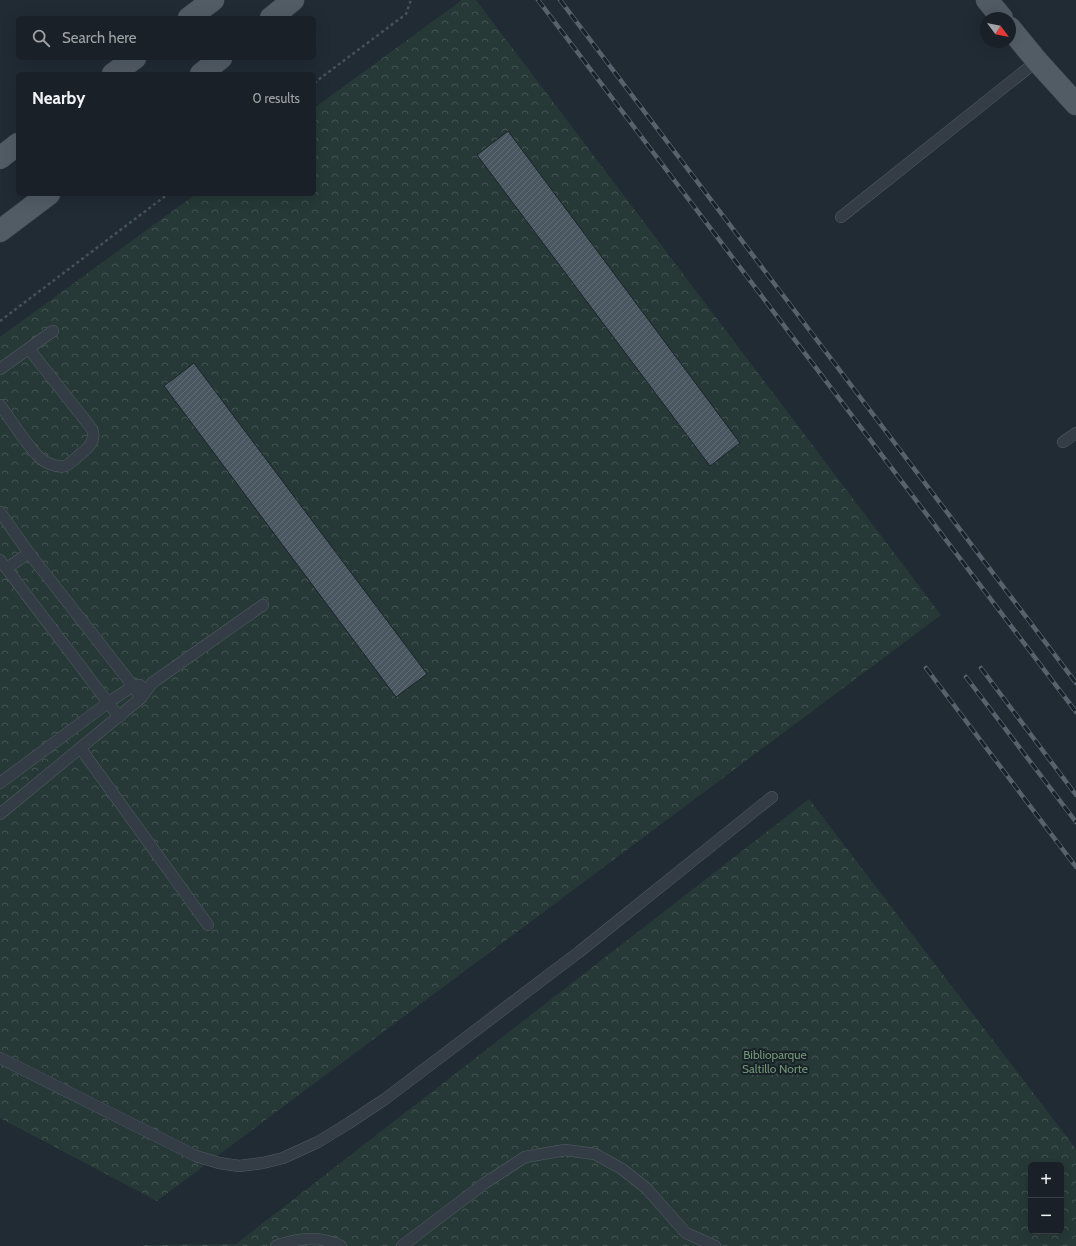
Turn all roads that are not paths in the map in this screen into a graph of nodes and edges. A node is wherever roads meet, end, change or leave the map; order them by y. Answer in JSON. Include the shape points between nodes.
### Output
{"nodes":[{"id":1,"x":213,"y":0,"type":"edge"},
{"id":2,"x":293,"y":0,"type":"edge"},
{"id":3,"x":987,"y":0,"type":"edge"},
{"id":4,"x":997,"y":12,"type":"edge"},
{"id":5,"x":192,"y":16,"type":"edge"},
{"id":6,"x":273,"y":16,"type":"edge"},
{"id":7,"x":1016,"y":35,"type":"edge"},
{"id":8,"x":132,"y":60,"type":"edge"},
{"id":9,"x":218,"y":60,"type":"edge"},
{"id":10,"x":1037,"y":61,"type":"junction"},
{"id":11,"x":116,"y":72,"type":"edge"},
{"id":12,"x":203,"y":72,"type":"edge"},
{"id":13,"x":1076,"y":104,"type":"edge"},
{"id":14,"x":16,"y":146,"type":"edge"},
{"id":15,"x":0,"y":158,"type":"edge"},
{"id":16,"x":46,"y":196,"type":"edge"},
{"id":17,"x":841,"y":217,"type":"dead end"},
{"id":18,"x":0,"y":231,"type":"edge"},
{"id":19,"x":53,"y":331,"type":"dead end"},
{"id":20,"x":29,"y":348,"type":"junction"},
{"id":21,"x":0,"y":369,"type":"edge"},
{"id":22,"x":0,"y":405,"type":"edge"},
{"id":23,"x":1076,"y":433,"type":"edge"},
{"id":24,"x":1063,"y":442,"type":"dead end"},
{"id":25,"x":0,"y":512,"type":"edge"},
{"id":26,"x":29,"y":553,"type":"junction"},
{"id":27,"x":3,"y":564,"type":"edge"},
{"id":28,"x":263,"y":605,"type":"dead end"},
{"id":29,"x":152,"y":683,"type":"junction"},
{"id":30,"x":133,"y":686,"type":"junction"},
{"id":31,"x":141,"y":698,"type":"junction"},
{"id":32,"x":108,"y":702,"type":"junction"},
{"id":33,"x":119,"y":717,"type":"junction"},
{"id":34,"x":81,"y":749,"type":"junction"},
{"id":35,"x":0,"y":783,"type":"edge"},
{"id":36,"x":772,"y":796,"type":"dead end"},
{"id":37,"x":0,"y":814,"type":"edge"},
{"id":38,"x":208,"y":925,"type":"dead end"},
{"id":39,"x":0,"y":1058,"type":"edge"},
{"id":40,"x":276,"y":1246,"type":"edge"},
{"id":41,"x":341,"y":1246,"type":"edge"},
{"id":42,"x":402,"y":1246,"type":"edge"},
{"id":43,"x":715,"y":1246,"type":"edge"}],
"edges":[{"from":1,"to":5,"type":"main road"},
{"from":2,"to":6,"type":"main road"},
{"from":3,"to":4,"type":"main road"},
{"from":7,"to":10,"type":"main road"},
{"from":8,"to":11,"type":"main road"},
{"from":9,"to":12,"type":"main road"},
{"from":10,"to":13,"type":"main road"},
{"from":10,"to":17,"type":"lane"},
{"from":14,"to":15,"type":"main road"},
{"from":16,"to":18,"type":"main road"},
{"from":19,"to":20,"type":"lane"},
{"from":20,"to":21,"type":"lane"},
{"from":20,"to":22,"type":"lane","via":[[92,429],[94,434],[89,448],[66,466],[49,464],[38,456]]},
{"from":23,"to":24,"type":"lane"},
{"from":25,"to":26,"type":"lane"},
{"from":26,"to":27,"type":"lane"},
{"from":26,"to":30,"type":"lane"},
{"from":27,"to":32,"type":"lane"},
{"from":28,"to":29,"type":"lane"},
{"from":29,"to":30,"type":"lane"},
{"from":29,"to":31,"type":"lane"},
{"from":30,"to":31,"type":"lane"},
{"from":30,"to":32,"type":"lane"},
{"from":31,"to":33,"type":"lane"},
{"from":32,"to":33,"type":"lane"},
{"from":32,"to":35,"type":"lane"},
{"from":33,"to":34,"type":"lane"},
{"from":34,"to":37,"type":"lane"},
{"from":34,"to":38,"type":"lane"},
{"from":36,"to":39,"type":"lane","via":[[579,952],[386,1099],[318,1142],[283,1158],[239,1166],[196,1156]]},
{"from":40,"to":41,"type":"lane","via":[[312,1238],[332,1241]]},
{"from":42,"to":43,"type":"lane","via":[[485,1183],[526,1157],[565,1150],[595,1154],[622,1169],[646,1188],[686,1233]]}]}
